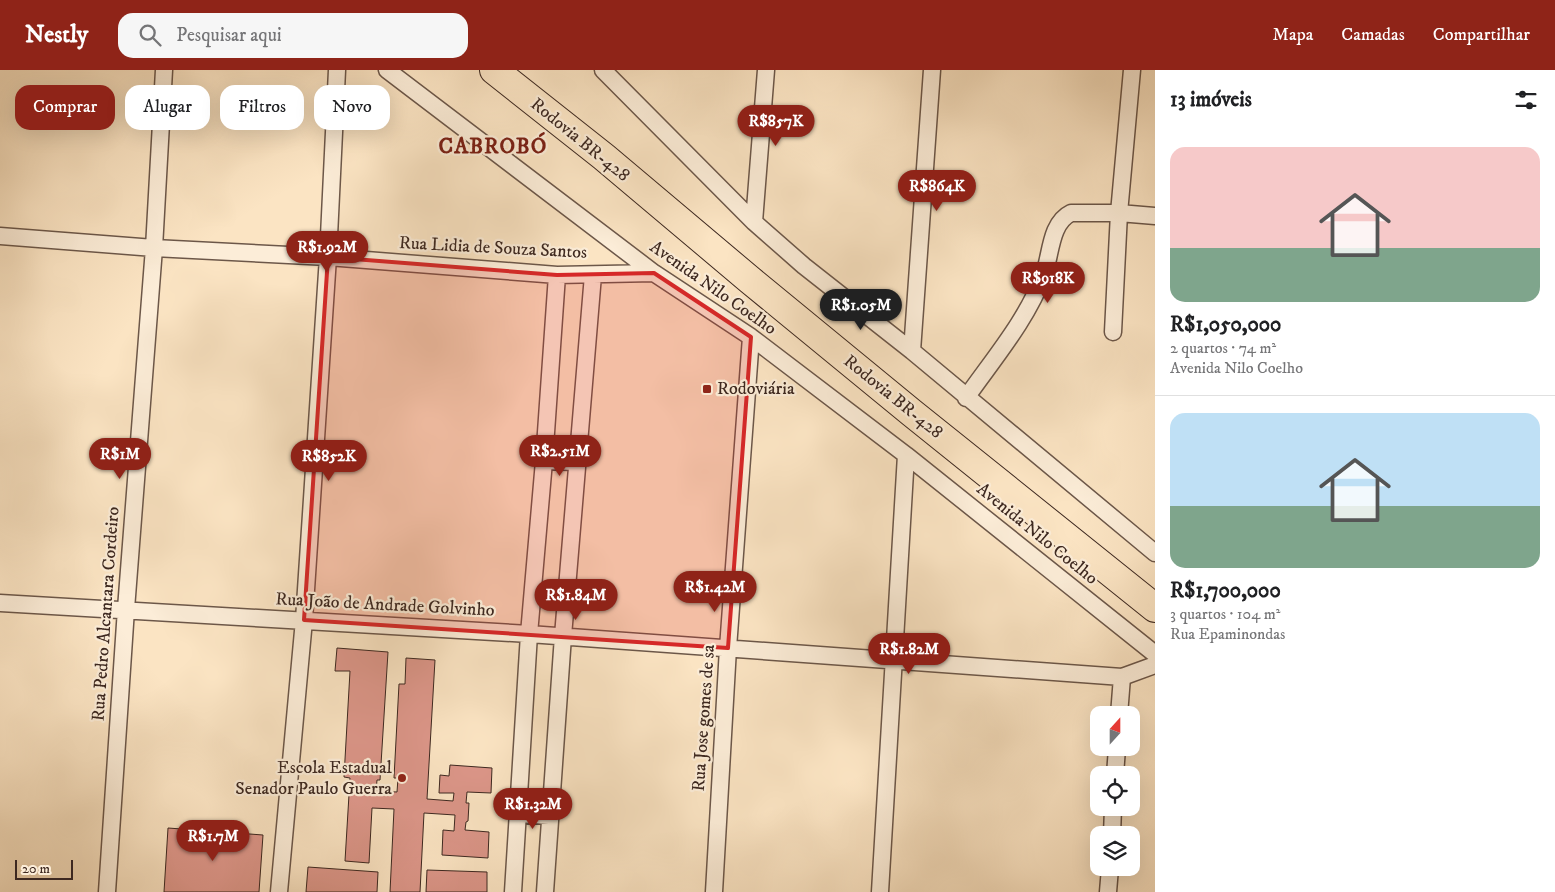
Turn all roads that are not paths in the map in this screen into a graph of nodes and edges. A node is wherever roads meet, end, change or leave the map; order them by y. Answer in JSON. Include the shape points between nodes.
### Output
{"nodes":[{"id":1,"x":164,"y":70,"type":"edge"},
{"id":2,"x":337,"y":70,"type":"edge"},
{"id":3,"x":387,"y":70,"type":"edge"},
{"id":4,"x":494,"y":70,"type":"edge"},
{"id":5,"x":603,"y":70,"type":"edge"},
{"id":6,"x":766,"y":70,"type":"edge"},
{"id":7,"x":932,"y":70,"type":"edge"},
{"id":8,"x":1132,"y":70,"type":"edge"},
{"id":9,"x":1119,"y":213,"type":"junction"},
{"id":10,"x":1155,"y":216,"type":"edge"},
{"id":11,"x":754,"y":222,"type":"junction"},
{"id":12,"x":0,"y":236,"type":"edge"},
{"id":13,"x":154,"y":248,"type":"junction"},
{"id":14,"x":328,"y":257,"type":"junction"},
{"id":15,"x":654,"y":273,"type":"junction"},
{"id":16,"x":557,"y":275,"type":"junction"},
{"id":17,"x":593,"y":275,"type":"junction"},
{"id":18,"x":1113,"y":332,"type":"dead end"},
{"id":19,"x":751,"y":337,"type":"junction"},
{"id":20,"x":912,"y":351,"type":"junction"},
{"id":21,"x":966,"y":398,"type":"junction"},
{"id":22,"x":906,"y":455,"type":"junction"},
{"id":23,"x":544,"y":461,"type":"junction"},
{"id":24,"x":578,"y":462,"type":"junction"},
{"id":25,"x":1155,"y":553,"type":"edge"},
{"id":26,"x":0,"y":603,"type":"edge"},
{"id":27,"x":1155,"y":608,"type":"edge"},
{"id":28,"x":126,"y":609,"type":"junction"},
{"id":29,"x":304,"y":620,"type":"junction"},
{"id":30,"x":529,"y":634,"type":"junction"},
{"id":31,"x":563,"y":636,"type":"junction"},
{"id":32,"x":728,"y":648,"type":"junction"},
{"id":33,"x":1155,"y":654,"type":"edge"},
{"id":34,"x":894,"y":661,"type":"junction"},
{"id":35,"x":1155,"y":664,"type":"edge"},
{"id":36,"x":1122,"y":677,"type":"junction"},
{"id":37,"x":1120,"y":706,"type":"edge"},
{"id":38,"x":519,"y":814,"type":"junction"},
{"id":39,"x":550,"y":816,"type":"junction"},
{"id":40,"x":1109,"y":876,"type":"edge"},
{"id":41,"x":107,"y":892,"type":"edge"},
{"id":42,"x":279,"y":892,"type":"edge"},
{"id":43,"x":513,"y":892,"type":"edge"},
{"id":44,"x":545,"y":892,"type":"edge"},
{"id":45,"x":714,"y":892,"type":"edge"},
{"id":46,"x":880,"y":892,"type":"edge"},
{"id":47,"x":1108,"y":892,"type":"edge"}],
"edges":[{"from":1,"to":13,"type":"street","name":"Rua Pedro Alcantara Cordeiro"},
{"from":2,"to":14,"type":"street"},
{"from":3,"to":15,"type":"street","name":"Avenida Nilo Coelho"},
{"from":4,"to":27,"type":"highway","name":"Rodovia BR-428"},
{"from":5,"to":11,"type":"street"},
{"from":6,"to":11,"type":"street"},
{"from":7,"to":20,"type":"street"},
{"from":8,"to":9,"type":"street"},
{"from":9,"to":10,"type":"street"},
{"from":9,"to":18,"type":"street"},
{"from":9,"to":21,"type":"street","via":[[1071,214],[1061,220],[1029,308]]},
{"from":11,"to":20,"type":"street"},
{"from":12,"to":13,"type":"street","name":"Rua Lidia de Souza Santos"},
{"from":13,"to":14,"type":"street","name":"Rua Lidia de Souza Santos"},
{"from":13,"to":28,"type":"street","name":"Rua Pedro Alcantara Cordeiro"},
{"from":14,"to":16,"type":"street","name":"Rua Lidia de Souza Santos"},
{"from":14,"to":29,"type":"street"},
{"from":15,"to":17,"type":"street","name":"Rua Lidia de Souza Santos"},
{"from":15,"to":19,"type":"street","name":"Avenida Nilo Coelho"},
{"from":16,"to":17,"type":"street","name":"Rua Lidia de Souza Santos"},
{"from":16,"to":23,"type":"street"},
{"from":17,"to":24,"type":"street"},
{"from":19,"to":22,"type":"street","name":"Avenida Nilo Coelho"},
{"from":19,"to":32,"type":"street","name":"Rua Jose gomes de sa"},
{"from":20,"to":21,"type":"street"},
{"from":21,"to":25,"type":"street"},
{"from":22,"to":33,"type":"street","name":"Avenida Nilo Coelho"},
{"from":22,"to":34,"type":"street"},
{"from":23,"to":24,"type":"street"},
{"from":23,"to":30,"type":"street"},
{"from":24,"to":31,"type":"street"},
{"from":26,"to":28,"type":"street","name":"Rua João de Andrade Golvinho"},
{"from":28,"to":29,"type":"street","name":"Rua João de Andrade Golvinho"},
{"from":28,"to":41,"type":"street","name":"Rua Pedro Alcantara Cordeiro"},
{"from":29,"to":30,"type":"street","name":"Rua João de Andrade Golvinho"},
{"from":29,"to":42,"type":"street"},
{"from":30,"to":31,"type":"street","name":"Rua João de Andrade Golvinho"},
{"from":30,"to":38,"type":"street"},
{"from":31,"to":32,"type":"street","name":"Rua João de Andrade Golvinho"},
{"from":31,"to":39,"type":"street"},
{"from":32,"to":34,"type":"street","name":"Rua João de Andrade Golvinho"},
{"from":32,"to":45,"type":"street","name":"Rua Jose gomes de sa"},
{"from":34,"to":36,"type":"street","name":"Rua João de Andrade Golvinho"},
{"from":34,"to":46,"type":"street"},
{"from":35,"to":36,"type":"street","name":"Rua João de Andrade Golvinho"},
{"from":36,"to":37,"type":"street"},
{"from":38,"to":39,"type":"street"},
{"from":38,"to":43,"type":"street"},
{"from":39,"to":44,"type":"street"},
{"from":40,"to":47,"type":"street"}]}
